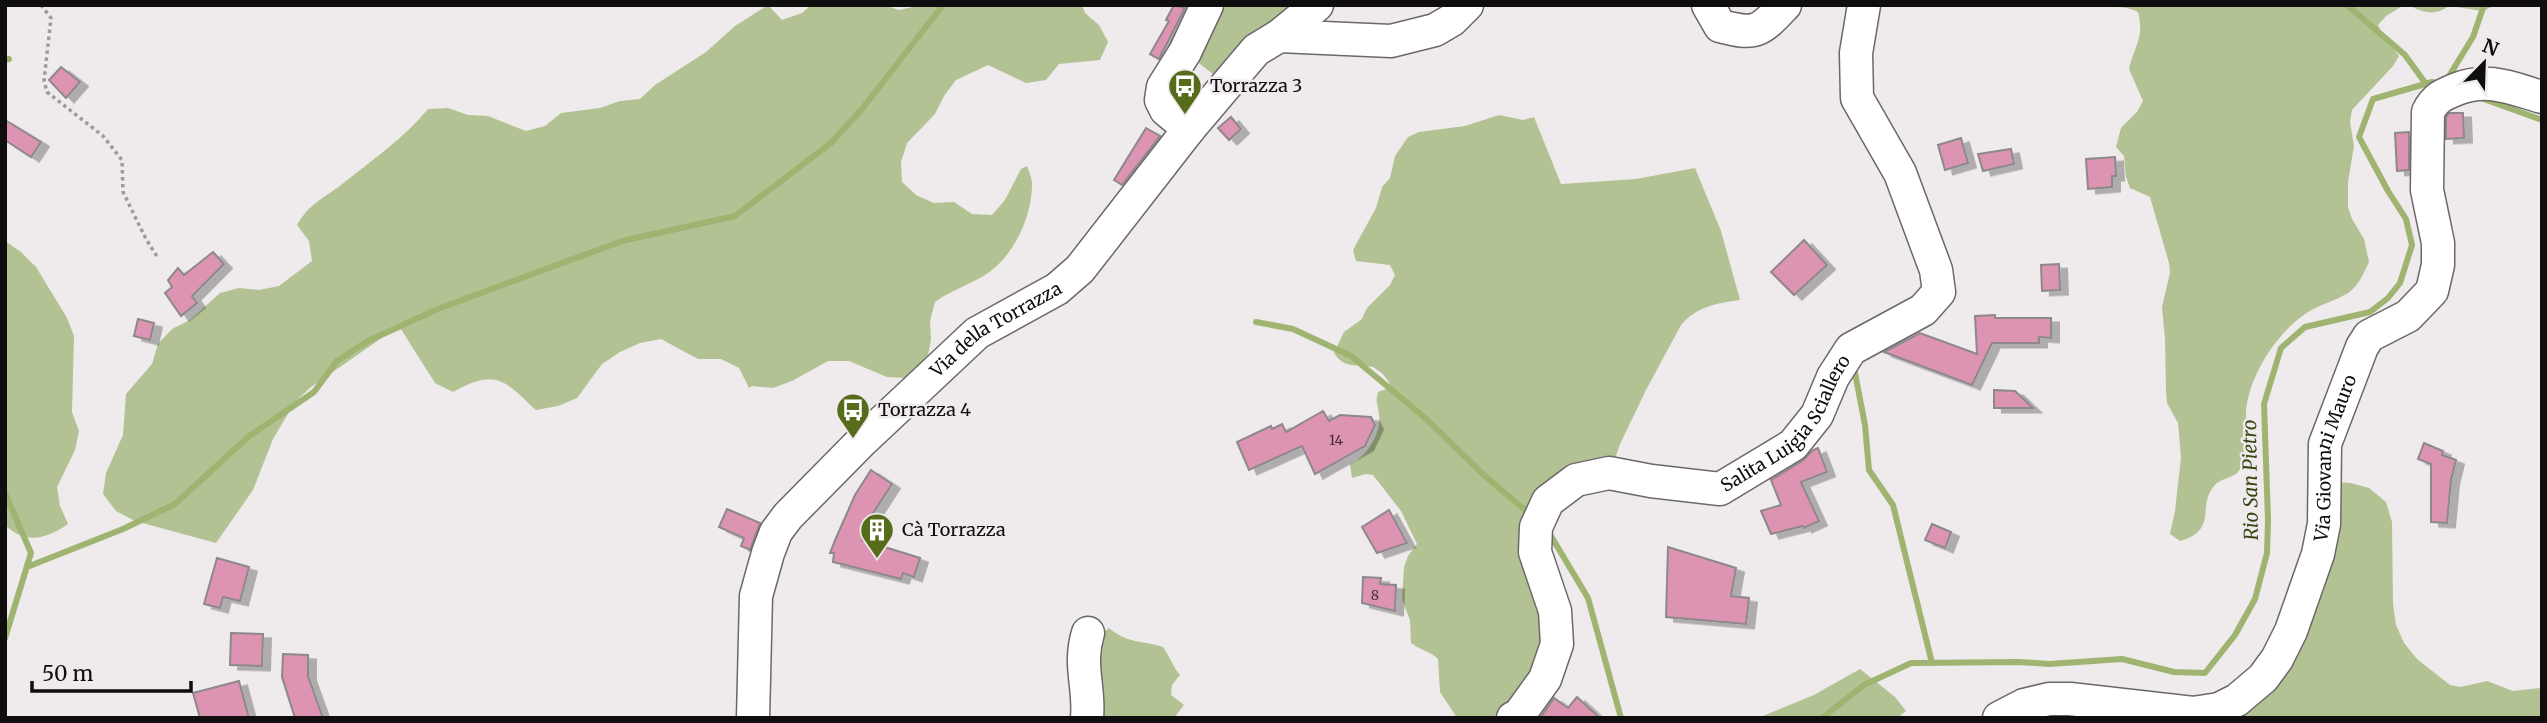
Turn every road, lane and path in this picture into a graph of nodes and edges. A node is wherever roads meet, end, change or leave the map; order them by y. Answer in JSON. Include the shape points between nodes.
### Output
{"nodes":[{"id":1,"x":41,"y":5,"type":"edge"},
{"id":2,"x":1207,"y":5,"type":"edge"},
{"id":3,"x":1317,"y":5,"type":"edge"},
{"id":4,"x":1467,"y":5,"type":"edge"},
{"id":5,"x":1708,"y":5,"type":"edge"},
{"id":6,"x":1785,"y":5,"type":"edge"},
{"id":7,"x":1864,"y":5,"type":"edge"},
{"id":8,"x":1279,"y":36,"type":"junction"},
{"id":9,"x":2542,"y":97,"type":"edge"},
{"id":10,"x":1189,"y":129,"type":"junction"},
{"id":11,"x":158,"y":258,"type":"dead end"},
{"id":12,"x":1088,"y":633,"type":"dead end"},
{"id":13,"x":753,"y":718,"type":"edge"},
{"id":14,"x":1087,"y":718,"type":"edge"},
{"id":15,"x":1513,"y":718,"type":"edge"},
{"id":16,"x":1998,"y":718,"type":"edge"}],
"edges":[{"from":1,"to":11,"type":"path","via":[[51,18],[44,81],[47,92],[103,136],[122,160],[123,192]]},
{"from":2,"to":10,"type":"street","via":[[1163,87],[1161,100]]},
{"from":3,"to":8,"type":"street","name":"Via della Torrazza"},
{"from":4,"to":8,"type":"street","via":[[1435,30],[1391,41]]},
{"from":5,"to":6,"type":"street","via":[[1720,26],[1745,33],[1765,26]]},
{"from":7,"to":15,"type":"street","name":"Salita Luigia Sciallero","via":[[1856,53],[1857,98],[1900,173],[1936,270],[1939,292],[1923,310],[1851,349],[1817,415],[1793,445],[1720,489],[1609,474],[1576,480],[1548,501],[1536,527],[1535,552],[1555,611],[1557,644],[1545,680]]},
{"from":8,"to":10,"type":"street","name":"Via della Torrazza","via":[[1256,50]]},
{"from":9,"to":16,"type":"street","name":"Via Giovanni Mauro","via":[[2474,82],[2441,95],[2428,112],[2427,190],[2438,243],[2432,291],[2408,316],[2369,337],[2362,347],[2325,444],[2325,524],[2318,554],[2277,659],[2263,678],[2219,709],[2193,713],[2049,699]]},
{"from":10,"to":13,"type":"street","name":"Via della Torrazza","via":[[1080,269],[1057,289],[977,333],[862,441],[776,532],[756,596]]},
{"from":12,"to":14,"type":"street","via":[[1083,650]]}]}
